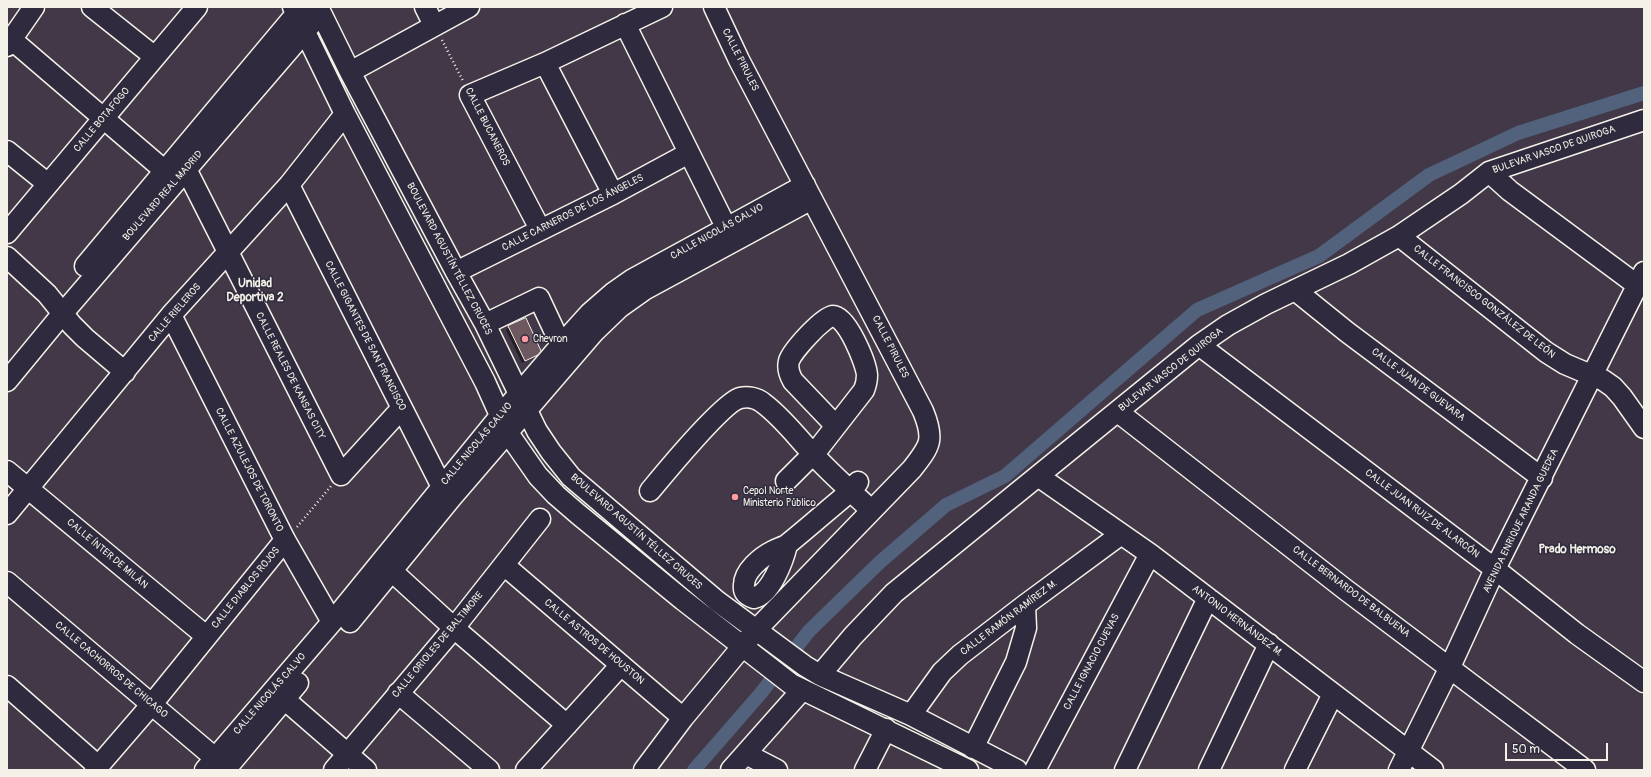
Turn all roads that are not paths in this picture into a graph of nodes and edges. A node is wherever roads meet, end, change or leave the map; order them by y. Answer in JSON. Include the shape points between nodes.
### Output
{"nodes":[{"id":1,"x":34,"y":7,"type":"edge"},
{"id":2,"x":92,"y":7,"type":"edge"},
{"id":3,"x":197,"y":7,"type":"edge"},
{"id":4,"x":425,"y":7,"type":"edge"},
{"id":5,"x":469,"y":7,"type":"edge"},
{"id":6,"x":662,"y":7,"type":"edge"},
{"id":7,"x":714,"y":7,"type":"edge"},
{"id":8,"x":306,"y":9,"type":"edge"},
{"id":9,"x":625,"y":24,"type":"junction"},
{"id":10,"x":434,"y":25,"type":"junction"},
{"id":11,"x":305,"y":31,"type":"junction"},
{"id":12,"x":9,"y":42,"type":"edge"},
{"id":13,"x":155,"y":57,"type":"junction"},
{"id":14,"x":545,"y":63,"type":"junction"},
{"id":15,"x":350,"y":72,"type":"junction"},
{"id":16,"x":345,"y":114,"type":"junction"},
{"id":17,"x":103,"y":118,"type":"junction"},
{"id":18,"x":1644,"y":120,"type":"edge"},
{"id":19,"x":7,"y":151,"type":"edge"},
{"id":20,"x":689,"y":153,"type":"junction"},
{"id":21,"x":186,"y":169,"type":"junction"},
{"id":22,"x":165,"y":171,"type":"junction"},
{"id":23,"x":1489,"y":172,"type":"junction"},
{"id":24,"x":48,"y":184,"type":"junction"},
{"id":25,"x":289,"y":185,"type":"junction"},
{"id":26,"x":808,"y":192,"type":"junction"},
{"id":27,"x":613,"y":194,"type":"junction"},
{"id":28,"x":726,"y":227,"type":"junction"},
{"id":29,"x":540,"y":230,"type":"junction"},
{"id":30,"x":7,"y":233,"type":"edge"},
{"id":31,"x":1399,"y":236,"type":"junction"},
{"id":32,"x":228,"y":253,"type":"junction"},
{"id":33,"x":7,"y":257,"type":"edge"},
{"id":34,"x":456,"y":272,"type":"junction"},
{"id":35,"x":1640,"y":279,"type":"edge"},
{"id":36,"x":1295,"y":290,"type":"junction"},
{"id":37,"x":59,"y":308,"type":"junction"},
{"id":38,"x":171,"y":315,"type":"junction"},
{"id":39,"x":485,"y":324,"type":"junction"},
{"id":40,"x":561,"y":345,"type":"junction"},
{"id":41,"x":1199,"y":345,"type":"junction"},
{"id":42,"x":7,"y":360,"type":"edge"},
{"id":43,"x":125,"y":372,"type":"junction"},
{"id":44,"x":1592,"y":376,"type":"junction"},
{"id":45,"x":7,"y":381,"type":"edge"},
{"id":46,"x":522,"y":403,"type":"junction"},
{"id":47,"x":402,"y":409,"type":"junction"},
{"id":48,"x":1118,"y":412,"type":"junction"},
{"id":49,"x":504,"y":424,"type":"junction"},
{"id":50,"x":836,"y":426,"type":"junction"},
{"id":51,"x":1644,"y":428,"type":"edge"},
{"id":52,"x":816,"y":452,"type":"junction"},
{"id":53,"x":7,"y":471,"type":"edge"},
{"id":54,"x":1038,"y":476,"type":"junction"},
{"id":55,"x":1542,"y":478,"type":"junction"},
{"id":56,"x":786,"y":481,"type":"dead end"},
{"id":57,"x":854,"y":486,"type":"junction"},
{"id":58,"x":442,"y":487,"type":"junction"},
{"id":59,"x":27,"y":488,"type":"junction"},
{"id":60,"x":650,"y":491,"type":"dead end"},
{"id":61,"x":875,"y":506,"type":"junction"},
{"id":62,"x":7,"y":514,"type":"edge"},
{"id":63,"x":540,"y":519,"type":"dead end"},
{"id":64,"x":1120,"y":535,"type":"junction"},
{"id":65,"x":285,"y":540,"type":"junction"},
{"id":66,"x":787,"y":545,"type":"dead end"},
{"id":67,"x":1150,"y":554,"type":"junction"},
{"id":68,"x":504,"y":566,"type":"junction"},
{"id":69,"x":387,"y":567,"type":"junction"},
{"id":70,"x":1496,"y":569,"type":"junction"},
{"id":71,"x":7,"y":582,"type":"edge"},
{"id":72,"x":1208,"y":598,"type":"junction"},
{"id":73,"x":1025,"y":605,"type":"junction"},
{"id":74,"x":332,"y":622,"type":"junction"},
{"id":75,"x":454,"y":628,"type":"junction"},
{"id":76,"x":756,"y":630,"type":"junction"},
{"id":77,"x":206,"y":636,"type":"junction"},
{"id":78,"x":1269,"y":644,"type":"junction"},
{"id":79,"x":742,"y":646,"type":"junction"},
{"id":80,"x":621,"y":665,"type":"junction"},
{"id":81,"x":1450,"y":667,"type":"junction"},
{"id":82,"x":812,"y":671,"type":"junction"},
{"id":83,"x":1644,"y":682,"type":"edge"},
{"id":84,"x":7,"y":686,"type":"edge"},
{"id":85,"x":796,"y":687,"type":"junction"},
{"id":86,"x":398,"y":693,"type":"junction"},
{"id":87,"x":279,"y":694,"type":"junction"},
{"id":88,"x":1333,"y":694,"type":"junction"},
{"id":89,"x":152,"y":704,"type":"junction"},
{"id":90,"x":912,"y":715,"type":"junction"},
{"id":91,"x":683,"y":718,"type":"junction"},
{"id":92,"x":567,"y":725,"type":"junction"},
{"id":93,"x":886,"y":729,"type":"junction"},
{"id":94,"x":973,"y":748,"type":"junction"},
{"id":95,"x":1409,"y":752,"type":"junction"},
{"id":96,"x":348,"y":754,"type":"junction"},
{"id":97,"x":746,"y":754,"type":"junction"},
{"id":98,"x":215,"y":766,"type":"edge"},
{"id":99,"x":97,"y":768,"type":"edge"},
{"id":100,"x":334,"y":770,"type":"edge"},
{"id":101,"x":366,"y":770,"type":"edge"},
{"id":102,"x":489,"y":770,"type":"edge"},
{"id":103,"x":526,"y":770,"type":"edge"},
{"id":104,"x":644,"y":770,"type":"edge"},
{"id":105,"x":731,"y":770,"type":"edge"},
{"id":106,"x":777,"y":770,"type":"edge"},
{"id":107,"x":865,"y":770,"type":"edge"},
{"id":108,"x":968,"y":770,"type":"edge"},
{"id":109,"x":1017,"y":770,"type":"edge"},
{"id":110,"x":1035,"y":770,"type":"edge"},
{"id":111,"x":1125,"y":770,"type":"edge"},
{"id":112,"x":1209,"y":770,"type":"edge"},
{"id":113,"x":1295,"y":770,"type":"edge"},
{"id":114,"x":1399,"y":770,"type":"edge"},
{"id":115,"x":1433,"y":770,"type":"edge"},
{"id":116,"x":1585,"y":770,"type":"edge"}],
"edges":[{"from":1,"to":12,"type":"street"},
{"from":2,"to":13,"type":"street"},
{"from":3,"to":13,"type":"street","name":"CALLE BOTAFOGO"},
{"from":4,"to":10,"type":"street"},
{"from":5,"to":10,"type":"street"},
{"from":6,"to":9,"type":"street"},
{"from":7,"to":26,"type":"street","name":"CALLE PIRULES"},
{"from":8,"to":11,"type":"street","name":"BOULEVARD AGUSTÍN TÉLLEZ CRUCES"},
{"from":8,"to":15,"type":"street","name":"BOULEVARD AGUSTÍN TÉLLEZ CRUCES"},
{"from":8,"to":22,"type":"street","name":"BOULEVARD REAL MADRID"},
{"from":9,"to":14,"type":"street"},
{"from":9,"to":20,"type":"street"},
{"from":10,"to":15,"type":"street"},
{"from":11,"to":16,"type":"street","name":"BOULEVARD AGUSTÍN TÉLLEZ CRUCES"},
{"from":11,"to":21,"type":"street","name":"BOULEVARD REAL MADRID"},
{"from":12,"to":17,"type":"street"},
{"from":13,"to":17,"type":"street","name":"CALLE BOTAFOGO"},
{"from":14,"to":27,"type":"street"},
{"from":14,"to":29,"type":"street","name":"CALLE BUCANEROS","via":[[470,94]]},
{"from":15,"to":34,"type":"street","name":"BOULEVARD AGUSTÍN TÉLLEZ CRUCES"},
{"from":16,"to":25,"type":"street","name":"CALLE RIELEROS"},
{"from":16,"to":49,"type":"street","name":"BOULEVARD AGUSTÍN TÉLLEZ CRUCES","via":[[485,382]]},
{"from":17,"to":22,"type":"street"},
{"from":17,"to":24,"type":"street","name":"CALLE BOTAFOGO"},
{"from":18,"to":23,"type":"street","name":"BULEVAR VASCO DE QUIROGA"},
{"from":19,"to":24,"type":"street"},
{"from":20,"to":27,"type":"street","name":"CALLE CARNEROS DE LOS ÁNGELES"},
{"from":20,"to":28,"type":"street"},
{"from":21,"to":32,"type":"street","name":"CALLE REALES DE KANSAS CITY"},
{"from":21,"to":37,"type":"street","name":"BOULEVARD REAL MADRID"},
{"from":22,"to":37,"type":"street","name":"BOULEVARD REAL MADRID","via":[[123,220]]},
{"from":23,"to":31,"type":"street","name":"BULEVAR VASCO DE QUIROGA"},
{"from":23,"to":35,"type":"street","via":[[1510,191]]},
{"from":24,"to":30,"type":"street","name":"CALLE BOTAFOGO"},
{"from":25,"to":32,"type":"street","name":"CALLE RIELEROS"},
{"from":25,"to":47,"type":"street","name":"CALLE GIGANTES DE SAN FRANCISCO"},
{"from":26,"to":28,"type":"street","name":"CALLE NICOLÁS CALVO"},
{"from":26,"to":46,"type":"street","name":"CALLE NICOLÁS CALVO","via":[[620,307]]},
{"from":26,"to":61,"type":"street","name":"CALLE PIRULES","via":[[928,423],[930,434],[925,453]]},
{"from":27,"to":29,"type":"street","name":"CALLE CARNEROS DE LOS ÁNGELES"},
{"from":28,"to":40,"type":"street","name":"CALLE NICOLÁS CALVO","via":[[633,279],[613,293],[590,313]]},
{"from":29,"to":34,"type":"street","name":"CALLE CARNEROS DE LOS ÁNGELES"},
{"from":31,"to":36,"type":"street","name":"BULEVAR VASCO DE QUIROGA","via":[[1350,264]]},
{"from":31,"to":44,"type":"street","name":"CALLE FRANCISCO GONZÁLEZ DE LEÓN","via":[[1546,352]]},
{"from":32,"to":38,"type":"street","name":"CALLE RIELEROS"},
{"from":32,"to":47,"type":"street","name":"CALLE REALES DE KANSAS CITY","via":[[341,475]]},
{"from":33,"to":37,"type":"street"},
{"from":34,"to":39,"type":"street","name":"BOULEVARD AGUSTÍN TÉLLEZ CRUCES"},
{"from":35,"to":44,"type":"street","name":"AVENIDA ENRIQUE ARANDA GUEDEA"},
{"from":36,"to":41,"type":"street","name":"BULEVAR VASCO DE QUIROGA","via":[[1228,325]]},
{"from":36,"to":55,"type":"street","name":"CALLE JUAN DE GUEVARA"},
{"from":37,"to":42,"type":"street","name":"BOULEVARD REAL MADRID"},
{"from":37,"to":43,"type":"street","via":[[94,347]]},
{"from":37,"to":45,"type":"street","name":"BOULEVARD REAL MADRID"},
{"from":38,"to":43,"type":"street","name":"CALLE RIELEROS"},
{"from":38,"to":65,"type":"street","name":"CALLE AZULEJOS DE TORONTO"},
{"from":39,"to":40,"type":"street","via":[[539,298]]},
{"from":39,"to":46,"type":"street","name":"BOULEVARD AGUSTÍN TÉLLEZ CRUCES"},
{"from":40,"to":46,"type":"street","name":"CALLE NICOLÁS CALVO"},
{"from":41,"to":48,"type":"street","name":"BULEVAR VASCO DE QUIROGA"},
{"from":41,"to":70,"type":"street","name":"CALLE JUAN RUIZ DE ALARCÓN"},
{"from":43,"to":59,"type":"street","name":"CALLE RIELEROS"},
{"from":44,"to":51,"type":"street","name":"CALLE FRANCISCO GONZÁLEZ DE LEÓN","via":[[1613,387]]},
{"from":44,"to":55,"type":"street","name":"AVENIDA ENRIQUE ARANDA GUEDEA"},
{"from":46,"to":49,"type":"street","name":"CALLE NICOLÁS CALVO"},
{"from":46,"to":76,"type":"street","name":"BOULEVARD AGUSTÍN TÉLLEZ CRUCES","via":[[537,431],[571,477],[717,601]]},
{"from":47,"to":58,"type":"street","name":"CALLE GIGANTES DE SAN FRANCISCO"},
{"from":48,"to":54,"type":"street","name":"BULEVAR VASCO DE QUIROGA"},
{"from":48,"to":81,"type":"street","name":"CALLE BERNARDO DE BALBUENA","via":[[1346,590]]},
{"from":49,"to":58,"type":"street","name":"CALLE NICOLÁS CALVO"},
{"from":49,"to":69,"type":"street","name":"CALLE NICOLÁS CALVO","via":[[452,497]]},
{"from":49,"to":79,"type":"street","name":"BOULEVARD AGUSTÍN TÉLLEZ CRUCES","via":[[538,476],[556,495]]},
{"from":50,"to":50,"type":"street","via":[[864,390],[867,376],[865,364],[845,323],[833,316],[825,318],[793,353],[788,372],[793,381]]},
{"from":50,"to":52,"type":"street"},
{"from":52,"to":56,"type":"street"},
{"from":52,"to":57,"type":"street"},
{"from":52,"to":60,"type":"street","via":[[799,439],[762,402],[752,398],[740,398],[708,425]]},
{"from":53,"to":59,"type":"street","name":"CALLE ÍNTER DE MILÁN"},
{"from":54,"to":64,"type":"street","name":"ANTONIO HERNÁNDEZ M."},
{"from":54,"to":82,"type":"street","name":"BULEVAR VASCO DE QUIROGA","via":[[894,593],[853,636]]},
{"from":55,"to":70,"type":"street","name":"AVENIDA ENRIQUE ARANDA GUEDEA"},
{"from":57,"to":61,"type":"street"},
{"from":57,"to":66,"type":"street"},
{"from":58,"to":69,"type":"street","name":"CALLE NICOLÁS CALVO"},
{"from":59,"to":62,"type":"street","name":"CALLE RIELEROS"},
{"from":59,"to":77,"type":"street","name":"CALLE ÍNTER DE MILÁN"},
{"from":61,"to":76,"type":"street","name":"CALLE PIRULES"},
{"from":63,"to":68,"type":"street","name":"CALLE ORIOLES DE BALTIMORE"},
{"from":64,"to":67,"type":"street","name":"ANTONIO HERNÁNDEZ M."},
{"from":64,"to":73,"type":"street","name":"CALLE RAMÓN RAMÍREZ M."},
{"from":65,"to":74,"type":"street","name":"CALLE AZULEJOS DE TORONTO"},
{"from":65,"to":77,"type":"street","name":"CALLE DIABLOS ROJOS"},
{"from":67,"to":72,"type":"street","name":"ANTONIO HERNÁNDEZ M."},
{"from":67,"to":110,"type":"street","name":"CALLE IGNACIO CUEVAS"},
{"from":68,"to":75,"type":"street","name":"CALLE ORIOLES DE BALTIMORE"},
{"from":68,"to":80,"type":"street","name":"CALLE ASTROS DE HOUSTON"},
{"from":69,"to":74,"type":"street","name":"CALLE NICOLÁS CALVO"},
{"from":69,"to":75,"type":"street"},
{"from":69,"to":87,"type":"street","name":"CALLE NICOLÁS CALVO"},
{"from":70,"to":81,"type":"street","name":"AVENIDA ENRIQUE ARANDA GUEDEA"},
{"from":70,"to":83,"type":"street","name":"CALLE JUAN RUIZ DE ALARCÓN","via":[[1577,634]]},
{"from":71,"to":89,"type":"street","name":"CALLE CACHORROS DE CHICAGO"},
{"from":72,"to":78,"type":"street","name":"ANTONIO HERNÁNDEZ M."},
{"from":72,"to":111,"type":"street"},
{"from":73,"to":90,"type":"street","name":"CALLE RAMÓN RAMÍREZ M.","via":[[942,672]]},
{"from":73,"to":94,"type":"street","via":[[1026,628],[1016,662]]},
{"from":74,"to":87,"type":"street","name":"CALLE NICOLÁS CALVO"},
{"from":75,"to":86,"type":"street","name":"CALLE ORIOLES DE BALTIMORE"},
{"from":75,"to":92,"type":"street"},
{"from":76,"to":79,"type":"street","name":"CALLE PIRULES"},
{"from":76,"to":82,"type":"street","name":"BOULEVARD AGUSTÍN TÉLLEZ CRUCES"},
{"from":77,"to":89,"type":"street","name":"CALLE DIABLOS ROJOS"},
{"from":78,"to":88,"type":"street","name":"ANTONIO HERNÁNDEZ M."},
{"from":78,"to":112,"type":"street"},
{"from":79,"to":85,"type":"street","name":"BOULEVARD AGUSTÍN TÉLLEZ CRUCES"},
{"from":79,"to":91,"type":"street","name":"CALLE PIRULES"},
{"from":80,"to":91,"type":"street","name":"CALLE ASTROS DE HOUSTON"},
{"from":80,"to":92,"type":"street"},
{"from":81,"to":95,"type":"street","name":"AVENIDA ENRIQUE ARANDA GUEDEA"},
{"from":81,"to":116,"type":"street","name":"CALLE BERNARDO DE BALBUENA"},
{"from":82,"to":90,"type":"street","name":"BOULEVARD AGUSTÍN TÉLLEZ CRUCES"},
{"from":84,"to":99,"type":"street"},
{"from":85,"to":93,"type":"street","name":"BOULEVARD AGUSTÍN TÉLLEZ CRUCES"},
{"from":85,"to":97,"type":"street","via":[[775,719]]},
{"from":86,"to":96,"type":"street","name":"CALLE ORIOLES DE BALTIMORE"},
{"from":86,"to":102,"type":"street"},
{"from":87,"to":96,"type":"street"},
{"from":87,"to":98,"type":"street","name":"CALLE NICOLÁS CALVO"},
{"from":88,"to":95,"type":"street","name":"ANTONIO HERNÁNDEZ M."},
{"from":88,"to":113,"type":"street"},
{"from":89,"to":98,"type":"street","name":"CALLE CACHORROS DE CHICAGO"},
{"from":89,"to":99,"type":"street","name":"CALLE DIABLOS ROJOS"},
{"from":90,"to":94,"type":"street","name":"BOULEVARD AGUSTÍN TÉLLEZ CRUCES"},
{"from":91,"to":104,"type":"street","name":"CALLE PIRULES"},
{"from":92,"to":103,"type":"street"},
{"from":93,"to":107,"type":"street"},
{"from":93,"to":108,"type":"street","name":"BOULEVARD AGUSTÍN TÉLLEZ CRUCES"},
{"from":94,"to":109,"type":"street","name":"BOULEVARD AGUSTÍN TÉLLEZ CRUCES"},
{"from":95,"to":114,"type":"street","name":"AVENIDA ENRIQUE ARANDA GUEDEA"},
{"from":95,"to":115,"type":"street","name":"ANTONIO HERNÁNDEZ M."},
{"from":96,"to":100,"type":"street","name":"CALLE ORIOLES DE BALTIMORE"},
{"from":96,"to":101,"type":"street"},
{"from":97,"to":105,"type":"street"},
{"from":97,"to":106,"type":"street"}]}
